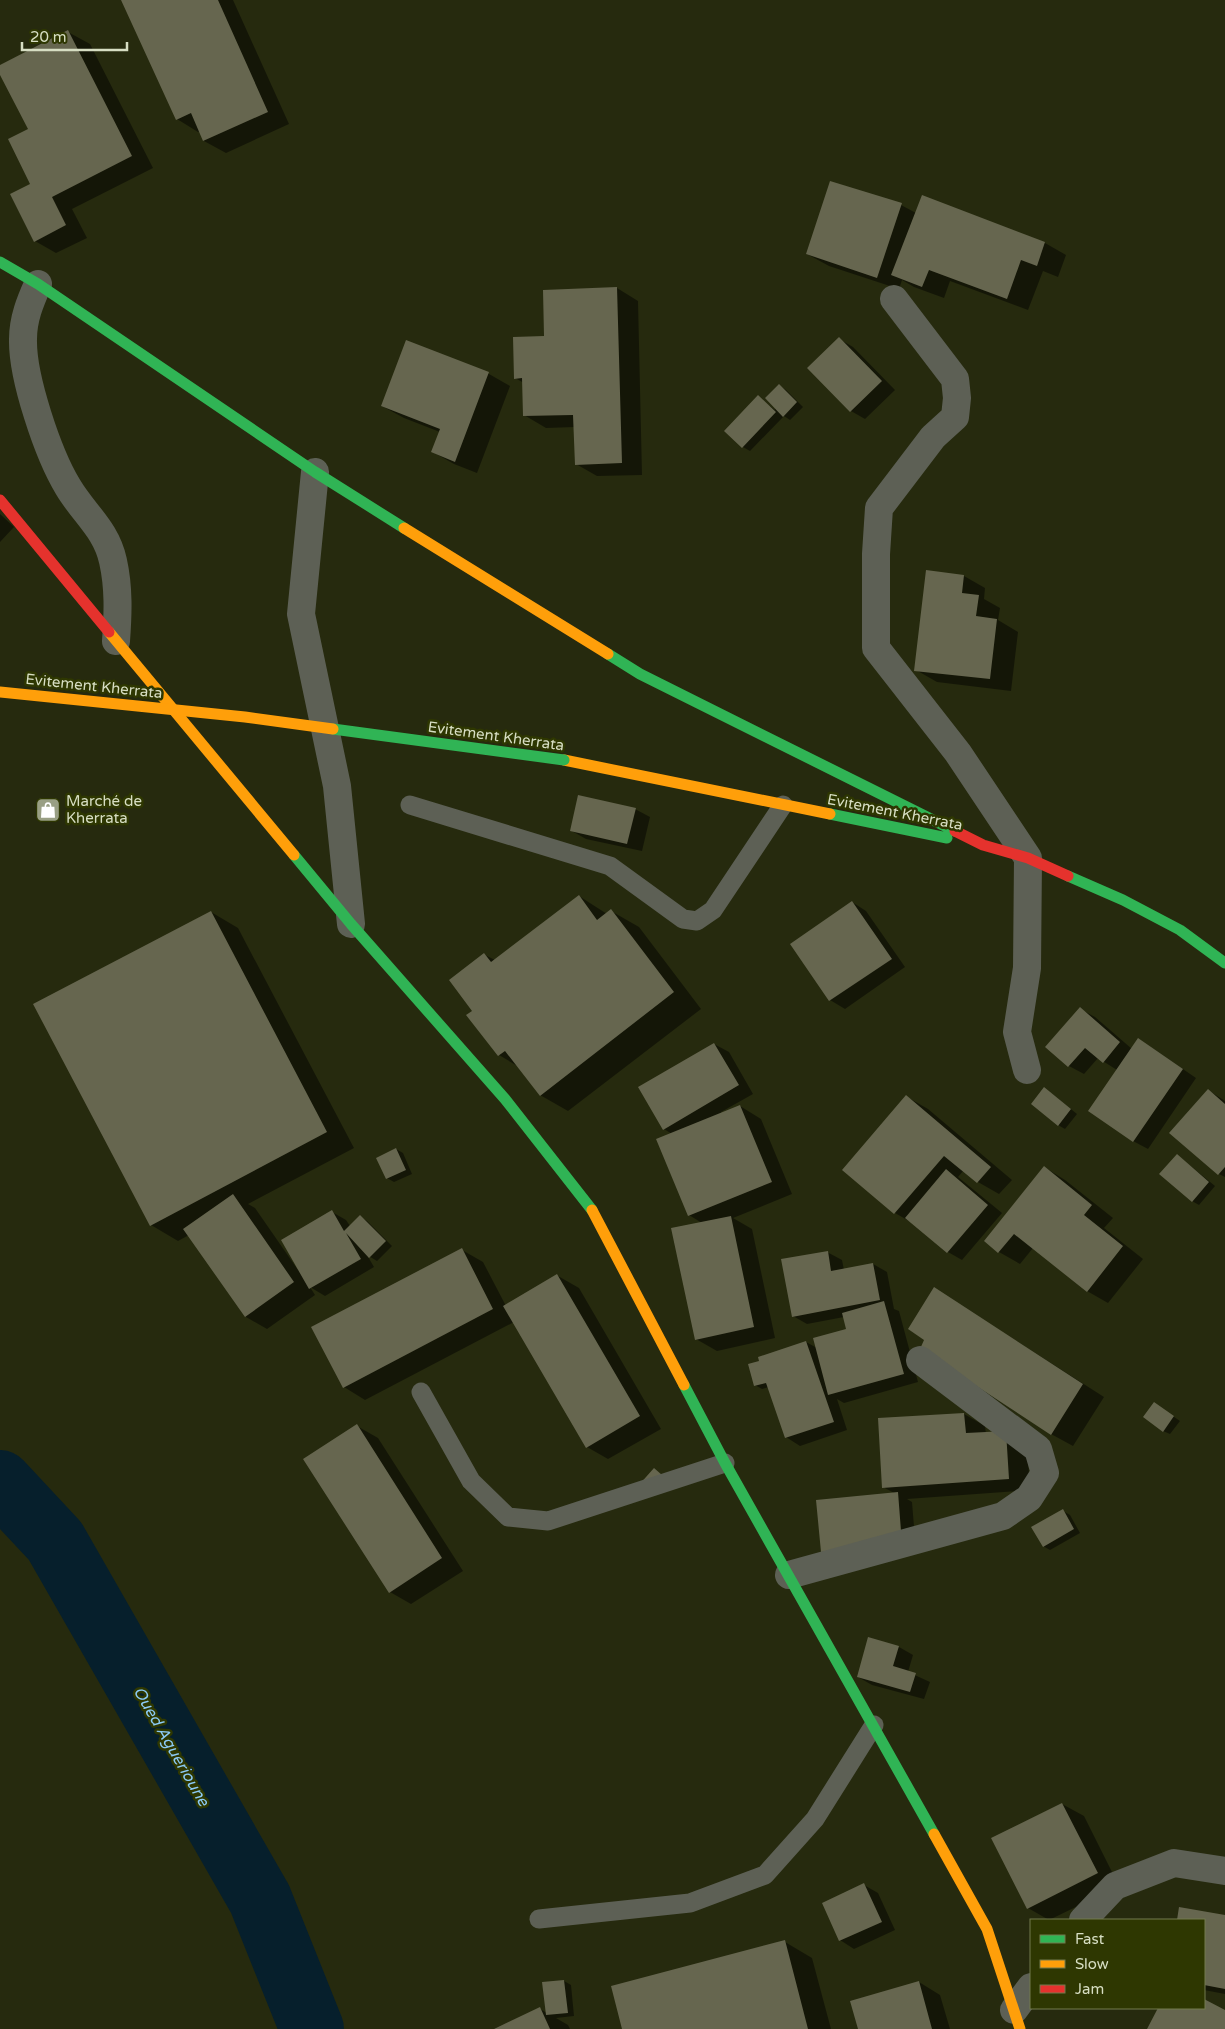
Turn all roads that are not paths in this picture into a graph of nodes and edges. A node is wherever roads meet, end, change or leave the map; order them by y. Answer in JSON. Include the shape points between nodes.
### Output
{"nodes":[{"id":1,"x":0,"y":262,"type":"edge"},
{"id":2,"x":38,"y":284,"type":"junction"},
{"id":3,"x":894,"y":300,"type":"dead end"},
{"id":4,"x":315,"y":472,"type":"junction"},
{"id":5,"x":0,"y":500,"type":"edge"},
{"id":6,"x":116,"y":641,"type":"junction"},
{"id":7,"x":0,"y":692,"type":"edge"},
{"id":8,"x":410,"y":805,"type":"dead end"},
{"id":9,"x":783,"y":805,"type":"junction"},
{"id":10,"x":983,"y":845,"type":"junction"},
{"id":11,"x":1028,"y":858,"type":"junction"},
{"id":12,"x":351,"y":924,"type":"junction"},
{"id":13,"x":1225,"y":963,"type":"edge"},
{"id":14,"x":1026,"y":1070,"type":"dead end"},
{"id":15,"x":920,"y":1360,"type":"dead end"},
{"id":16,"x":421,"y":1392,"type":"dead end"},
{"id":17,"x":725,"y":1463,"type":"junction"},
{"id":18,"x":789,"y":1575,"type":"junction"},
{"id":19,"x":874,"y":1725,"type":"junction"},
{"id":20,"x":1225,"y":1871,"type":"edge"},
{"id":21,"x":539,"y":1919,"type":"dead end"},
{"id":22,"x":1084,"y":1919,"type":"edge"},
{"id":23,"x":1030,"y":1989,"type":"edge"},
{"id":24,"x":1017,"y":2020,"type":"edge"}],
"edges":[{"from":1,"to":2,"type":"main road"},
{"from":2,"to":4,"type":"main road"},
{"from":2,"to":6,"type":"street","via":[[27,308],[23,339],[27,372],[53,456],[68,487],[101,530],[113,560],[119,601]]},
{"from":3,"to":11,"type":"street","via":[[954,380],[957,398],[955,418],[933,437],[879,508],[876,648],[958,753]]},
{"from":4,"to":10,"type":"main road","via":[[640,674]]},
{"from":4,"to":12,"type":"street","via":[[302,614],[337,786]]},
{"from":5,"to":6,"type":"main road"},
{"from":6,"to":12,"type":"main road"},
{"from":7,"to":9,"type":"main road","name":"Evitement Kherrata","bridge":true,"via":[[245,717],[564,760]]},
{"from":8,"to":9,"type":"lane","via":[[610,866],[682,919],[697,922],[712,910]]},
{"from":9,"to":10,"type":"main road","name":"Evitement Kherrata"},
{"from":10,"to":11,"type":"main road"},
{"from":11,"to":13,"type":"main road","via":[[1123,900],[1172,926]]},
{"from":11,"to":14,"type":"street","via":[[1027,968],[1017,1032]]},
{"from":12,"to":17,"type":"main road","via":[[505,1099],[595,1214]]},
{"from":15,"to":18,"type":"street","via":[[1038,1448],[1045,1473],[1029,1498],[1003,1516]]},
{"from":16,"to":17,"type":"lane","via":[[471,1481],[508,1517],[548,1521]]},
{"from":17,"to":18,"type":"main road"},
{"from":18,"to":19,"type":"main road"},
{"from":19,"to":21,"type":"lane","via":[[815,1818],[765,1876],[690,1903]]},
{"from":19,"to":24,"type":"main road","via":[[987,1928]]},
{"from":20,"to":22,"type":"street","via":[[1174,1863],[1115,1886]]},
{"from":23,"to":24,"type":"street"}]}
